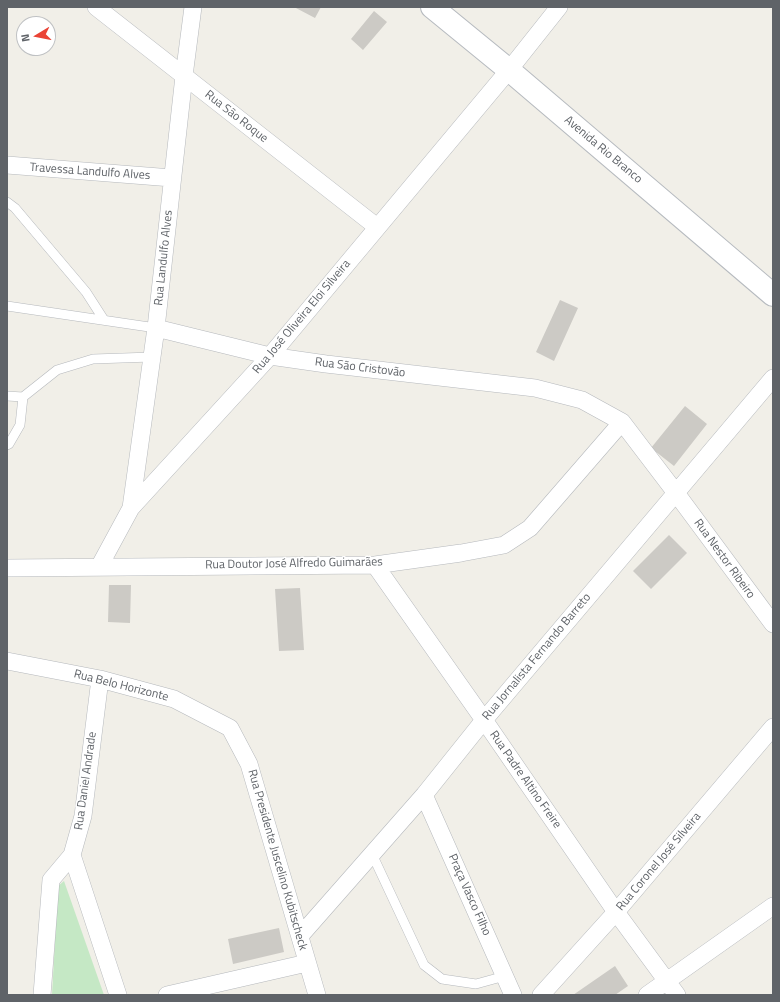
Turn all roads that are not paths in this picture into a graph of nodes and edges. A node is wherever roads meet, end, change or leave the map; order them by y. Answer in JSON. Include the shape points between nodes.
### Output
{"nodes":[{"id":1,"x":96,"y":7,"type":"edge"},
{"id":2,"x":193,"y":7,"type":"edge"},
{"id":3,"x":432,"y":7,"type":"edge"},
{"id":4,"x":558,"y":7,"type":"edge"},
{"id":5,"x":509,"y":70,"type":"junction"},
{"id":6,"x":184,"y":76,"type":"junction"},
{"id":7,"x":7,"y":165,"type":"edge"},
{"id":8,"x":172,"y":178,"type":"junction"},
{"id":9,"x":7,"y":202,"type":"edge"},
{"id":10,"x":377,"y":227,"type":"junction"},
{"id":11,"x":773,"y":295,"type":"edge"},
{"id":12,"x":7,"y":306,"type":"edge"},
{"id":13,"x":104,"y":320,"type":"junction"},
{"id":14,"x":156,"y":328,"type":"junction"},
{"id":15,"x":270,"y":356,"type":"junction"},
{"id":16,"x":152,"y":357,"type":"junction"},
{"id":17,"x":773,"y":378,"type":"edge"},
{"id":18,"x":7,"y":396,"type":"edge"},
{"id":19,"x":24,"y":397,"type":"junction"},
{"id":20,"x":622,"y":422,"type":"junction"},
{"id":21,"x":7,"y":445,"type":"edge"},
{"id":22,"x":676,"y":493,"type":"junction"},
{"id":23,"x":131,"y":508,"type":"junction"},
{"id":24,"x":375,"y":564,"type":"junction"},
{"id":25,"x":99,"y":567,"type":"junction"},
{"id":26,"x":7,"y":568,"type":"edge"},
{"id":27,"x":773,"y":624,"type":"edge"},
{"id":28,"x":7,"y":661,"type":"edge"},
{"id":29,"x":100,"y":679,"type":"junction"},
{"id":30,"x":484,"y":720,"type":"junction"},
{"id":31,"x":773,"y":727,"type":"edge"},
{"id":32,"x":230,"y":728,"type":"joint"},
{"id":33,"x":424,"y":795,"type":"junction"},
{"id":34,"x":72,"y":854,"type":"junction"},
{"id":35,"x":372,"y":854,"type":"junction"},
{"id":36,"x":773,"y":906,"type":"edge"},
{"id":37,"x":616,"y":912,"type":"junction"},
{"id":38,"x":300,"y":936,"type":"junction"},
{"id":39,"x":307,"y":963,"type":"junction"},
{"id":40,"x":505,"y":976,"type":"junction"},
{"id":41,"x":666,"y":980,"type":"junction"},
{"id":42,"x":42,"y":995,"type":"edge"},
{"id":43,"x":118,"y":995,"type":"edge"},
{"id":44,"x":167,"y":995,"type":"edge"},
{"id":45,"x":317,"y":995,"type":"edge"},
{"id":46,"x":513,"y":995,"type":"edge"},
{"id":47,"x":541,"y":995,"type":"edge"},
{"id":48,"x":647,"y":995,"type":"edge"},
{"id":49,"x":677,"y":995,"type":"edge"}],
"edges":[{"from":1,"to":6,"type":"street","name":"Rua São Roque"},
{"from":2,"to":6,"type":"street","name":"Rua Landulfo Alves"},
{"from":3,"to":5,"type":"main road","name":"Avenida Rio Branco"},
{"from":4,"to":5,"type":"street","name":"Rua José Oliveira Eloi Silveira"},
{"from":5,"to":10,"type":"street","name":"Rua José Oliveira Eloi Silveira"},
{"from":5,"to":11,"type":"main road","name":"Avenida Rio Branco"},
{"from":6,"to":8,"type":"street","name":"Rua Landulfo Alves"},
{"from":6,"to":10,"type":"street","name":"Rua São Roque"},
{"from":7,"to":8,"type":"street","name":"Travessa Landulfo Alves"},
{"from":8,"to":14,"type":"street","name":"Rua Landulfo Alves"},
{"from":9,"to":13,"type":"lane","via":[[15,208],[81,286]]},
{"from":10,"to":15,"type":"street","name":"Rua José Oliveira Eloi Silveira"},
{"from":12,"to":13,"type":"lane","name":"Rua São Cristovão"},
{"from":13,"to":14,"type":"lane","name":"Rua São Cristovão"},
{"from":14,"to":15,"type":"street","name":"Rua São Cristovão"},
{"from":14,"to":16,"type":"street","name":"Rua Landulfo Alves"},
{"from":15,"to":20,"type":"street","name":"Rua São Cristovão","via":[[535,388],[582,400]]},
{"from":15,"to":23,"type":"street","name":"Rua José Oliveira Eloi Silveira"},
{"from":16,"to":19,"type":"lane","via":[[93,358],[57,370]]},
{"from":16,"to":23,"type":"street","name":"Rua Landulfo Alves"},
{"from":17,"to":22,"type":"street","name":"Rua Jornalista Fernando Barreto"},
{"from":18,"to":19,"type":"lane"},
{"from":19,"to":21,"type":"lane","via":[[20,425]]},
{"from":20,"to":22,"type":"street","name":"Rua São Cristovão"},
{"from":20,"to":24,"type":"street","name":"Rua Doutor José Alfredo Guimarães","via":[[530,528],[504,544],[461,553]]},
{"from":22,"to":27,"type":"street","name":"Rua Nestor Ribeiro"},
{"from":22,"to":30,"type":"street","name":"Rua Jornalista Fernando Barreto"},
{"from":23,"to":25,"type":"street","name":"Rua José Oliveira Eloi Silveira"},
{"from":24,"to":25,"type":"street","name":"Rua Doutor José Alfredo Guimarães"},
{"from":24,"to":30,"type":"street","name":"Rua Padre Altino Freire"},
{"from":25,"to":26,"type":"street","name":"Rua Doutor José Alfredo Guimarães"},
{"from":28,"to":29,"type":"street","name":"Rua Belo Horizonte"},
{"from":29,"to":32,"type":"street","name":"Rua Belo Horizonte","via":[[174,700]]},
{"from":29,"to":34,"type":"street","name":"Rua Daniel Andrade","via":[[83,816]]},
{"from":30,"to":33,"type":"street","name":"Rua Jornalista Fernando Barreto"},
{"from":30,"to":37,"type":"street","name":"Rua Padre Altino Freire"},
{"from":31,"to":37,"type":"street","name":"Rua Coronel José Silveira"},
{"from":32,"to":38,"type":"street","name":"Rua Presidente Juscelino Kubitscheck","via":[[249,764]]},
{"from":33,"to":35,"type":"street","name":"Rua Jornalista Fernando Barreto"},
{"from":33,"to":40,"type":"street","name":"Praça Vasco Filho"},
{"from":34,"to":42,"type":"street","name":"Rua Daniel Andrade","via":[[51,880]]},
{"from":34,"to":43,"type":"street"},
{"from":35,"to":38,"type":"street","name":"Rua Jornalista Fernando Barreto"},
{"from":35,"to":40,"type":"lane","via":[[424,965],[442,978],[476,984]]},
{"from":36,"to":41,"type":"street"},
{"from":37,"to":41,"type":"street","name":"Rua Padre Altino Freire"},
{"from":37,"to":47,"type":"street","name":"Rua Coronel José Silveira"},
{"from":38,"to":39,"type":"street","name":"Rua Presidente Juscelino Kubitscheck"},
{"from":39,"to":44,"type":"street"},
{"from":39,"to":45,"type":"street","name":"Rua Presidente Juscelino Kubitscheck"},
{"from":40,"to":46,"type":"street","name":"Praça Vasco Filho"},
{"from":41,"to":48,"type":"street"},
{"from":41,"to":49,"type":"street","name":"Rua Padre Altino Freire"}]}
